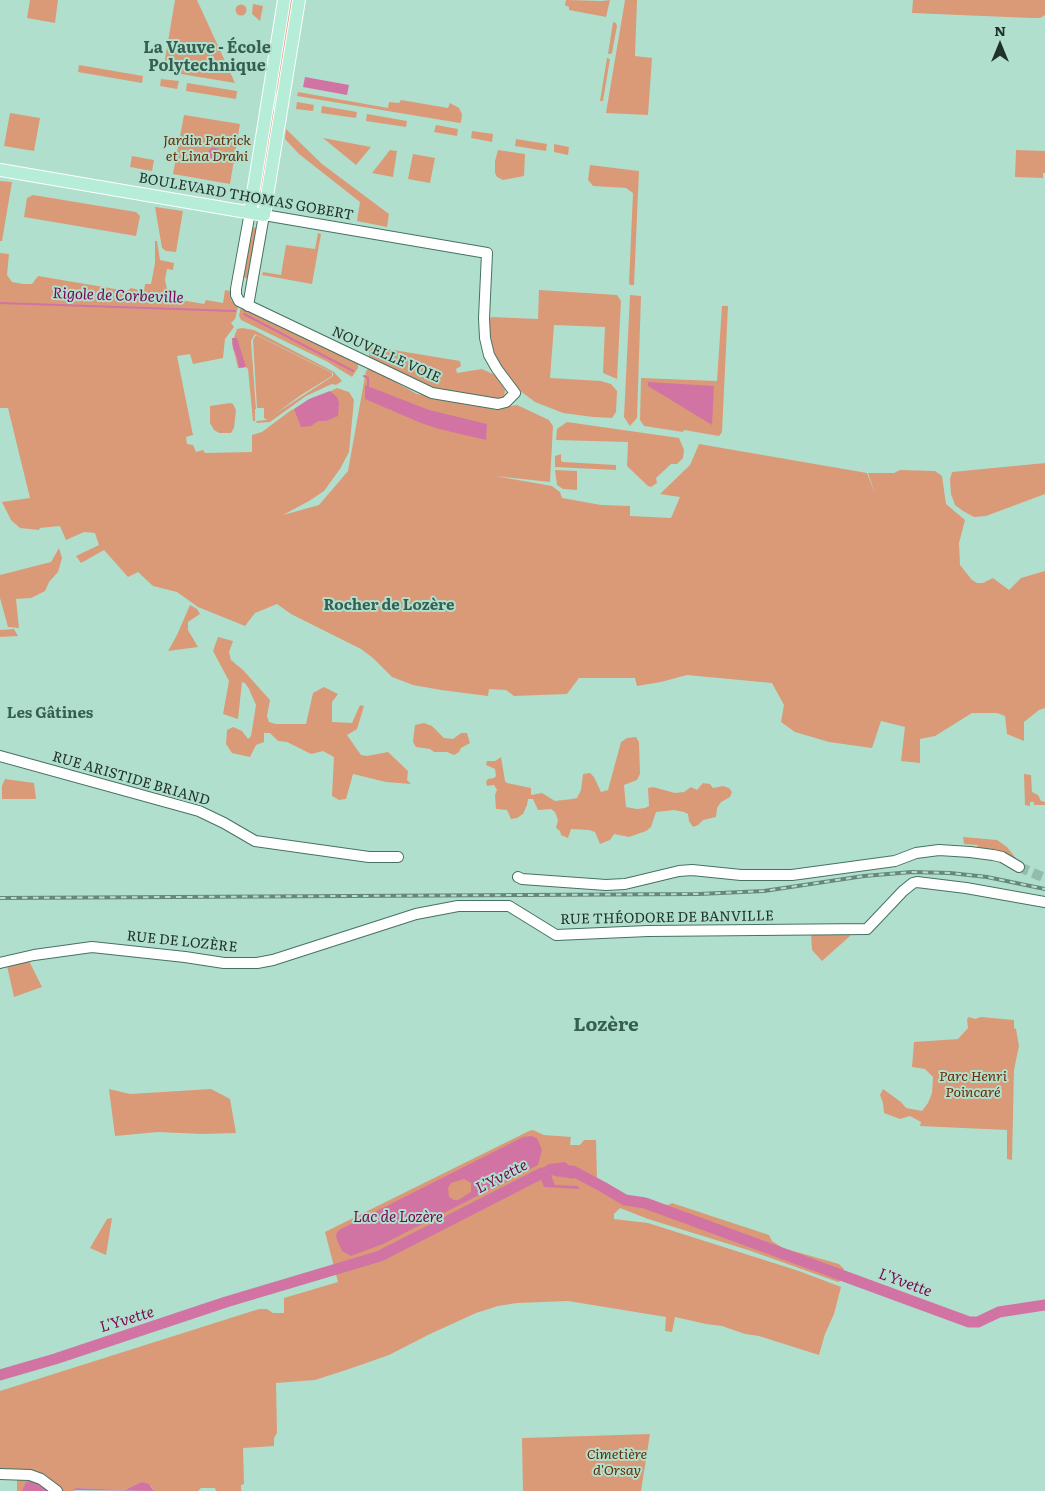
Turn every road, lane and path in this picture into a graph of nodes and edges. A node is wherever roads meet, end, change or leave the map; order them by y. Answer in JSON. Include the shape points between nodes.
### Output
{"nodes":[{"id":1,"x":284,"y":0,"type":"edge"},
{"id":2,"x":300,"y":0,"type":"edge"},
{"id":3,"x":0,"y":170,"type":"edge"},
{"id":4,"x":250,"y":212,"type":"junction"},
{"id":5,"x":264,"y":215,"type":"junction"},
{"id":6,"x":248,"y":306,"type":"junction"},
{"id":7,"x":515,"y":393,"type":"joint"},
{"id":8,"x":0,"y":756,"type":"edge"},
{"id":9,"x":398,"y":857,"type":"dead end"},
{"id":10,"x":1019,"y":867,"type":"tunnel mouth"},
{"id":11,"x":518,"y":877,"type":"dead end"},
{"id":12,"x":1045,"y":902,"type":"edge"},
{"id":13,"x":416,"y":914,"type":"joint"},
{"id":14,"x":0,"y":963,"type":"edge"},
{"id":15,"x":0,"y":1474,"type":"edge"},
{"id":16,"x":58,"y":1491,"type":"edge"}],
"edges":[{"from":1,"to":4,"type":"main road"},
{"from":2,"to":5,"type":"main road"},
{"from":3,"to":4,"type":"main road","name":"BOULEVARD THOMAS GOBERT"},
{"from":4,"to":5,"type":"main road","name":"BOULEVARD THOMAS GOBERT"},
{"from":4,"to":6,"type":"street","via":[[236,295]]},
{"from":5,"to":6,"type":"street"},
{"from":5,"to":7,"type":"street","name":"BOULEVARD THOMAS GOBERT","via":[[487,253],[485,338],[489,355]]},
{"from":6,"to":7,"type":"street","name":"NOUVELLE VOIE","via":[[432,393],[498,404],[506,402]]},
{"from":8,"to":9,"type":"street","name":"RUE ARISTIDE BRIAND","via":[[199,811],[255,841],[369,857]]},
{"from":10,"to":11,"type":"street","via":[[1002,858],[939,850],[916,853],[895,861],[792,875],[741,875],[692,870],[606,885]]},
{"from":12,"to":13,"type":"street","name":"RUE THÉODORE DE BANVILLE","via":[[923,882],[909,886],[867,929],[556,935],[508,906],[458,906]]},
{"from":13,"to":14,"type":"street","name":"RUE DE LOZÈRE","via":[[256,963],[224,963],[92,947]]},
{"from":15,"to":16,"type":"street","via":[[41,1478]]}]}
